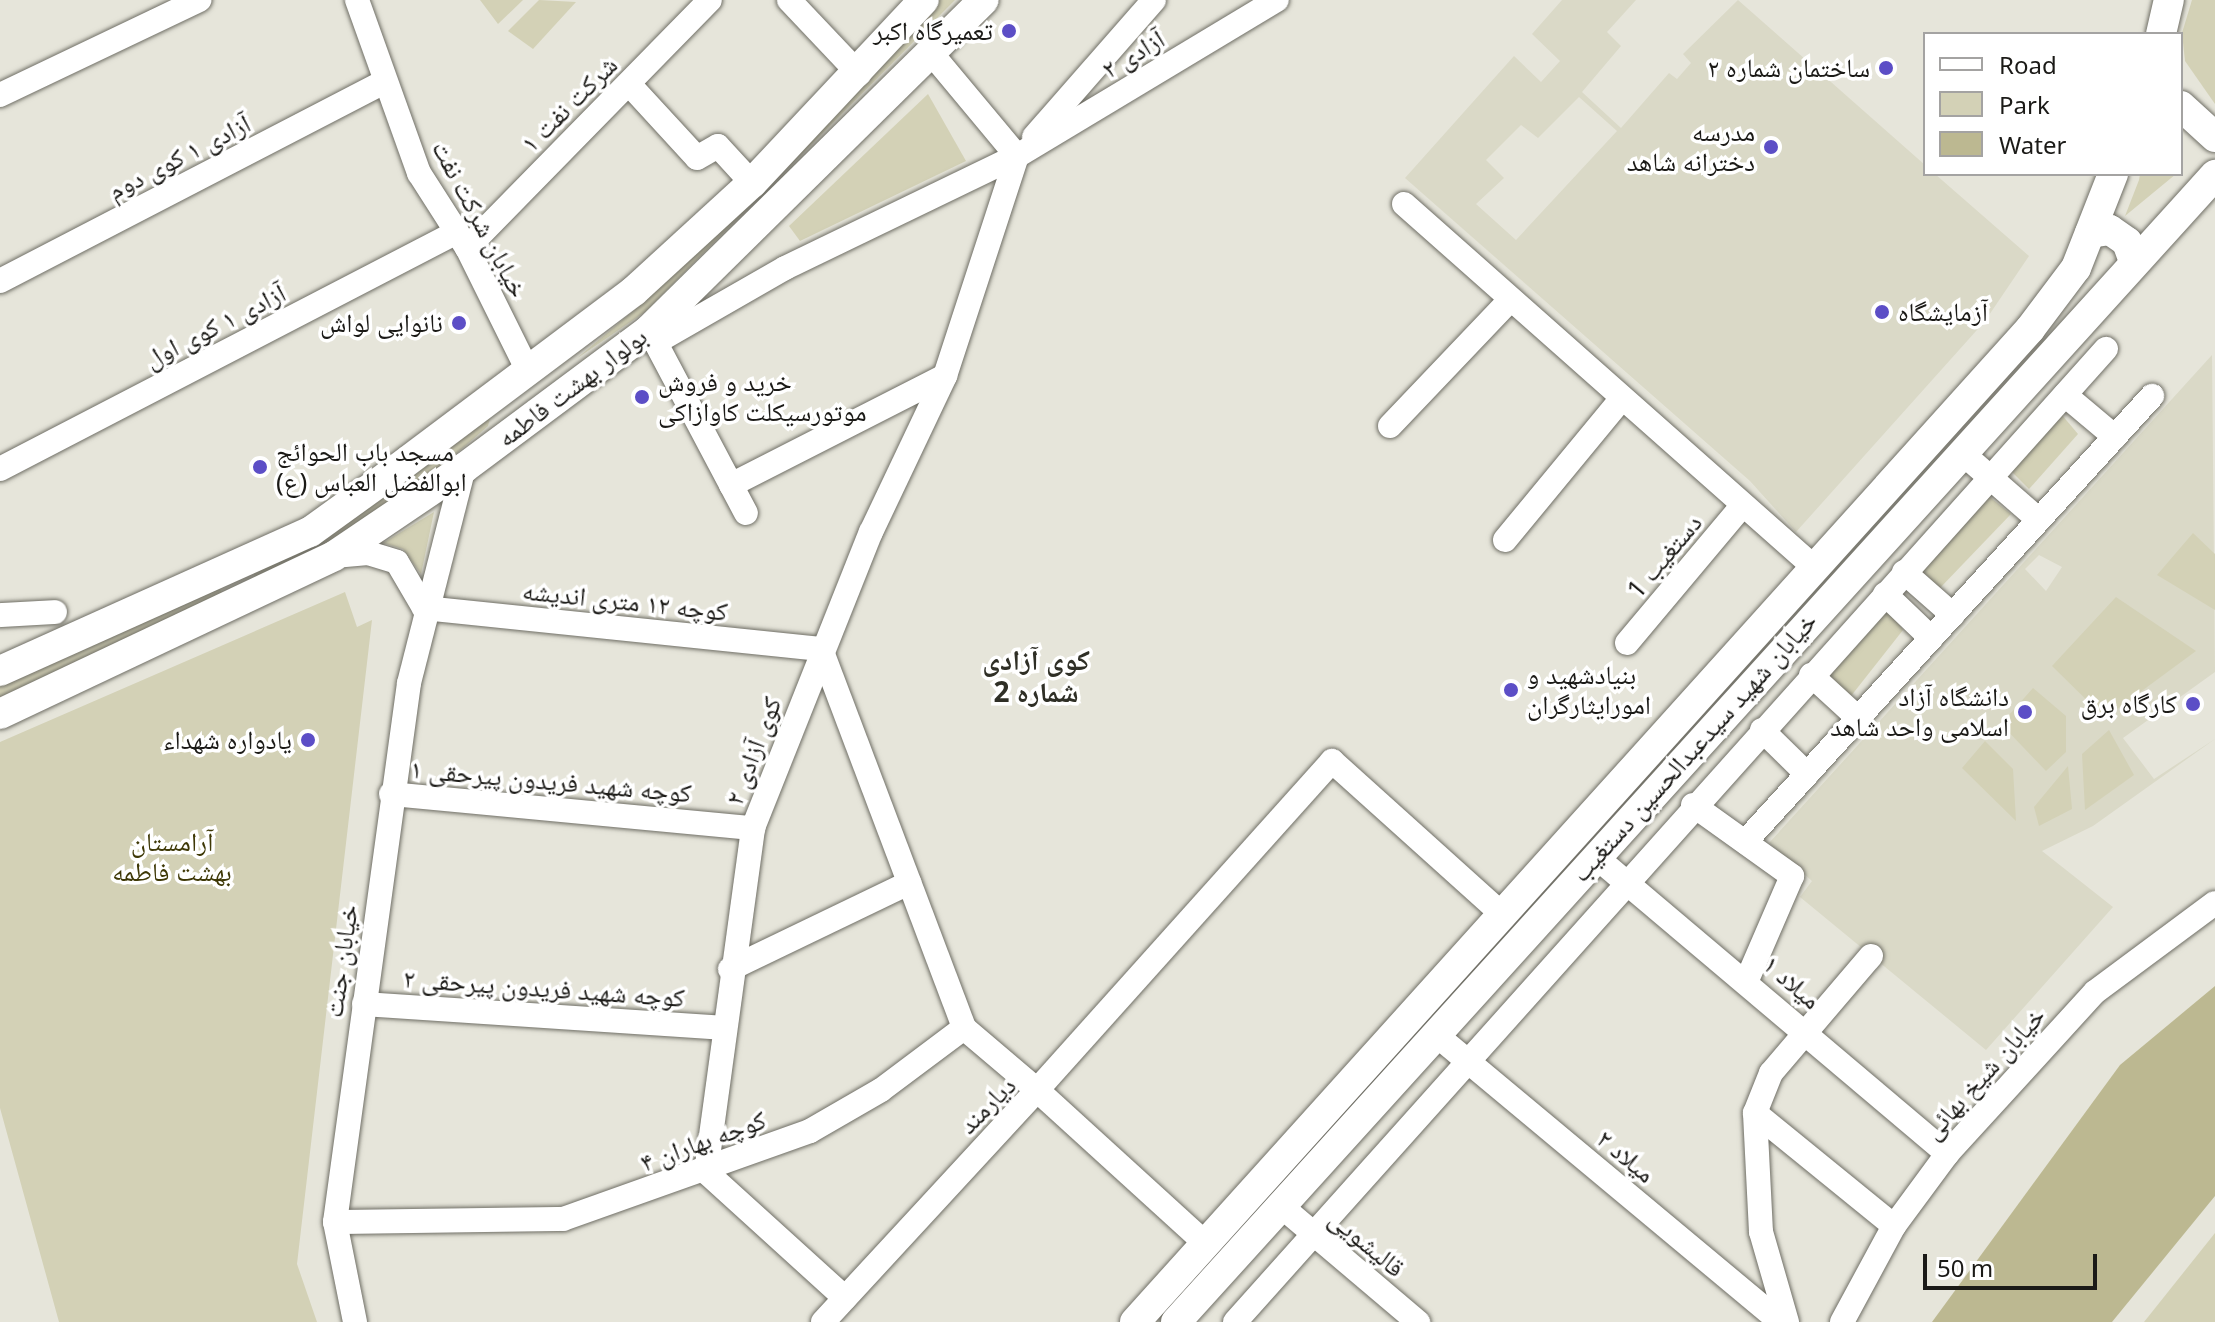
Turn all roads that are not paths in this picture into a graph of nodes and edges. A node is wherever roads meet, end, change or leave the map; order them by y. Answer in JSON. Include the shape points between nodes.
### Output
{"nodes":[{"id":1,"x":199,"y":0,"type":"edge"},
{"id":2,"x":357,"y":0,"type":"edge"},
{"id":3,"x":710,"y":0,"type":"edge"},
{"id":4,"x":789,"y":0,"type":"edge"},
{"id":5,"x":924,"y":0,"type":"edge"},
{"id":6,"x":984,"y":0,"type":"edge"},
{"id":7,"x":1154,"y":0,"type":"edge"},
{"id":8,"x":1277,"y":0,"type":"edge"},
{"id":9,"x":932,"y":54,"type":"junction"},
{"id":10,"x":859,"y":74,"type":"junction"},
{"id":11,"x":384,"y":82,"type":"junction"},
{"id":12,"x":629,"y":84,"type":"junction"},
{"id":13,"x":0,"y":95,"type":"edge"},
{"id":14,"x":2183,"y":108,"type":"edge"},
{"id":15,"x":2215,"y":137,"type":"edge"},
{"id":16,"x":1017,"y":156,"type":"junction"},
{"id":17,"x":2215,"y":175,"type":"edge"},
{"id":18,"x":2112,"y":176,"type":"edge"},
{"id":19,"x":752,"y":183,"type":"junction"},
{"id":20,"x":1404,"y":204,"type":"dead end"},
{"id":21,"x":2090,"y":233,"type":"junction"},
{"id":22,"x":462,"y":240,"type":"junction"},
{"id":23,"x":2134,"y":261,"type":"junction"},
{"id":24,"x":0,"y":281,"type":"edge"},
{"id":25,"x":1511,"y":299,"type":"junction"},
{"id":26,"x":652,"y":336,"type":"junction"},
{"id":27,"x":2106,"y":349,"type":"dead end"},
{"id":28,"x":528,"y":371,"type":"junction"},
{"id":29,"x":945,"y":376,"type":"junction"},
{"id":30,"x":2065,"y":395,"type":"junction"},
{"id":31,"x":2152,"y":396,"type":"dead end"},
{"id":32,"x":1622,"y":398,"type":"junction"},
{"id":33,"x":550,"y":405,"type":"junction"},
{"id":34,"x":1390,"y":426,"type":"dead end"},
{"id":35,"x":2115,"y":437,"type":"junction"},
{"id":36,"x":1961,"y":452,"type":"junction"},
{"id":37,"x":464,"y":468,"type":"junction"},
{"id":38,"x":0,"y":469,"type":"edge"},
{"id":39,"x":1990,"y":478,"type":"junction"},
{"id":40,"x":731,"y":485,"type":"junction"},
{"id":41,"x":1743,"y":505,"type":"junction"},
{"id":42,"x":746,"y":513,"type":"dead end"},
{"id":43,"x":2039,"y":520,"type":"junction"},
{"id":44,"x":1505,"y":540,"type":"dead end"},
{"id":45,"x":334,"y":556,"type":"junction"},
{"id":46,"x":231,"y":568,"type":"junction"},
{"id":47,"x":1815,"y":568,"type":"junction"},
{"id":48,"x":1904,"y":572,"type":"junction"},
{"id":49,"x":1885,"y":594,"type":"junction"},
{"id":50,"x":245,"y":598,"type":"junction"},
{"id":51,"x":424,"y":608,"type":"junction"},
{"id":52,"x":55,"y":612,"type":"dead end"},
{"id":53,"x":0,"y":615,"type":"edge"},
{"id":54,"x":1953,"y":615,"type":"junction"},
{"id":55,"x":1931,"y":638,"type":"junction"},
{"id":56,"x":1627,"y":643,"type":"dead end"},
{"id":57,"x":821,"y":649,"type":"junction"},
{"id":58,"x":0,"y":671,"type":"edge"},
{"id":59,"x":1811,"y":675,"type":"junction"},
{"id":60,"x":0,"y":714,"type":"edge"},
{"id":61,"x":1858,"y":718,"type":"junction"},
{"id":62,"x":1762,"y":730,"type":"junction"},
{"id":63,"x":1807,"y":774,"type":"junction"},
{"id":64,"x":391,"y":794,"type":"junction"},
{"id":65,"x":1693,"y":805,"type":"junction"},
{"id":66,"x":753,"y":828,"type":"junction"},
{"id":67,"x":1745,"y":842,"type":"junction"},
{"id":68,"x":1596,"y":857,"type":"junction"},
{"id":69,"x":1627,"y":879,"type":"junction"},
{"id":70,"x":909,"y":883,"type":"junction"},
{"id":71,"x":2215,"y":903,"type":"edge"},
{"id":72,"x":1503,"y":915,"type":"junction"},
{"id":73,"x":1871,"y":956,"type":"dead end"},
{"id":74,"x":730,"y":969,"type":"junction"},
{"id":75,"x":1747,"y":980,"type":"junction"},
{"id":76,"x":364,"y":1004,"type":"junction"},
{"id":77,"x":721,"y":1028,"type":"junction"},
{"id":78,"x":964,"y":1028,"type":"junction"},
{"id":79,"x":1807,"y":1032,"type":"junction"},
{"id":80,"x":1435,"y":1034,"type":"junction"},
{"id":81,"x":1471,"y":1061,"type":"junction"},
{"id":82,"x":1037,"y":1090,"type":"junction"},
{"id":83,"x":1755,"y":1113,"type":"junction"},
{"id":84,"x":1947,"y":1154,"type":"junction"},
{"id":85,"x":706,"y":1172,"type":"junction"},
{"id":86,"x":1281,"y":1206,"type":"junction"},
{"id":87,"x":335,"y":1222,"type":"junction"},
{"id":88,"x":1894,"y":1226,"type":"junction"},
{"id":89,"x":1313,"y":1234,"type":"junction"},
{"id":90,"x":1205,"y":1243,"type":"junction"},
{"id":91,"x":845,"y":1298,"type":"junction"},
{"id":92,"x":355,"y":1322,"type":"edge"},
{"id":93,"x":823,"y":1322,"type":"edge"},
{"id":94,"x":1135,"y":1322,"type":"edge"},
{"id":95,"x":1176,"y":1322,"type":"edge"},
{"id":96,"x":1235,"y":1322,"type":"edge"},
{"id":97,"x":1418,"y":1322,"type":"edge"},
{"id":98,"x":1781,"y":1322,"type":"edge"},
{"id":99,"x":1787,"y":1322,"type":"edge"},
{"id":100,"x":1842,"y":1322,"type":"edge"}],
"edges":[{"from":1,"to":13,"type":"street"},
{"from":2,"to":11,"type":"street","name":"خیابان شرکت نفت"},
{"from":3,"to":12,"type":"street","name":"شرکت نفت ۱"},
{"from":4,"to":10,"type":"street"},
{"from":5,"to":10,"type":"main road","name":"بولوار بهشت فاطمه"},
{"from":6,"to":9,"type":"main road","name":"بولوار بهشت فاطمه"},
{"from":7,"to":16,"type":"street"},
{"from":8,"to":16,"type":"street","name":"آزادی ۲"},
{"from":9,"to":16,"type":"street"},
{"from":9,"to":26,"type":"main road","name":"بولوار بهشت فاطمه"},
{"from":10,"to":19,"type":"main road","name":"بولوار بهشت فاطمه"},
{"from":11,"to":22,"type":"street","name":"خیابان شرکت نفت","via":[[419,173]]},
{"from":11,"to":24,"type":"street","name":"آزادی ۱ کوی دوم"},
{"from":12,"to":19,"type":"street","via":[[697,158],[718,146]]},
{"from":12,"to":22,"type":"street","name":"شرکت نفت ۱"},
{"from":14,"to":15,"type":"main road"},
{"from":16,"to":26,"type":"street","name":"آزادی ۲"},
{"from":16,"to":29,"type":"street","name":"کوی آزادی ۲"},
{"from":17,"to":23,"type":"main road","name":"خیابان شهید سیدعبدالحسین دستغیب"},
{"from":18,"to":21,"type":"main road","name":"خیابان شهید سیدعبدالحسین دستغیب"},
{"from":19,"to":28,"type":"main road","name":"بولوار بهشت فاطمه","via":[[634,291]]},
{"from":20,"to":25,"type":"street"},
{"from":21,"to":23,"type":"main road","via":[[2110,230],[2127,242]]},
{"from":21,"to":47,"type":"main road","name":"خیابان شهید سیدعبدالحسین دستغیب","via":[[2069,280],[2030,329]]},
{"from":22,"to":28,"type":"street","name":"خیابان شرکت نفت"},
{"from":22,"to":38,"type":"street","name":"آزادی ۱ کوی اول"},
{"from":23,"to":36,"type":"main road","name":"خیابان شهید سیدعبدالحسین دستغیب"},
{"from":25,"to":32,"type":"street"},
{"from":25,"to":34,"type":"street"},
{"from":26,"to":33,"type":"main road","name":"بولوار بهشت فاطمه"},
{"from":26,"to":40,"type":"street"},
{"from":27,"to":30,"type":"street"},
{"from":28,"to":33,"type":"main road"},
{"from":28,"to":46,"type":"main road","name":"بولوار بهشت فاطمه","via":[[310,532]]},
{"from":29,"to":40,"type":"street"},
{"from":29,"to":57,"type":"street","name":"کوی آزادی ۲"},
{"from":30,"to":35,"type":"street"},
{"from":30,"to":39,"type":"street"},
{"from":31,"to":35,"type":"street"},
{"from":32,"to":41,"type":"street"},
{"from":32,"to":44,"type":"street"},
{"from":33,"to":37,"type":"main road","name":"بولوار بهشت فاطمه"},
{"from":35,"to":43,"type":"street"},
{"from":36,"to":39,"type":"street"},
{"from":36,"to":68,"type":"main road","name":"خیابان شهید سیدعبدالحسین دستغیب"},
{"from":37,"to":45,"type":"main road","name":"بولوار بهشت فاطمه"},
{"from":37,"to":51,"type":"street","name":"خیابان جنت"},
{"from":39,"to":43,"type":"street"},
{"from":39,"to":48,"type":"street"},
{"from":40,"to":42,"type":"street"},
{"from":41,"to":47,"type":"street"},
{"from":41,"to":56,"type":"street","name":"دستغیب 1"},
{"from":43,"to":54,"type":"street"},
{"from":45,"to":50,"type":"main road","name":"بولوار بهشت فاطمه"},
{"from":45,"to":51,"type":"street","via":[[368,553],[397,562]]},
{"from":46,"to":50,"type":"main road"},
{"from":46,"to":58,"type":"main road","name":"بولوار بهشت فاطمه"},
{"from":47,"to":72,"type":"main road","name":"خیابان شهید سیدعبدالحسین دستغیب"},
{"from":48,"to":49,"type":"street"},
{"from":48,"to":54,"type":"street"},
{"from":49,"to":55,"type":"street"},
{"from":49,"to":59,"type":"street"},
{"from":50,"to":60,"type":"main road","name":"بولوار بهشت فاطمه"},
{"from":51,"to":57,"type":"street","name":"کوچه ۱۲ متری اندیشه"},
{"from":51,"to":64,"type":"street","name":"خیابان جنت"},
{"from":52,"to":53,"type":"street"},
{"from":54,"to":55,"type":"street"},
{"from":55,"to":61,"type":"street"},
{"from":57,"to":66,"type":"street","name":"کوی آزادی ۲"},
{"from":57,"to":70,"type":"street"},
{"from":59,"to":61,"type":"street"},
{"from":59,"to":62,"type":"street"},
{"from":61,"to":63,"type":"street"},
{"from":62,"to":63,"type":"street"},
{"from":62,"to":65,"type":"street"},
{"from":63,"to":67,"type":"street"},
{"from":64,"to":66,"type":"street","name":"کوچه شهید فریدون پیرحقی ۱"},
{"from":64,"to":76,"type":"street","name":"خیابان جنت"},
{"from":65,"to":67,"type":"street"},
{"from":65,"to":69,"type":"street"},
{"from":66,"to":74,"type":"street","name":"کوی آزادی ۲"},
{"from":67,"to":75,"type":"street","via":[[1792,876]]},
{"from":68,"to":69,"type":"street","name":"میلاد ۱"},
{"from":68,"to":80,"type":"main road","name":"خیابان شهید سیدعبدالحسین دستغیب"},
{"from":69,"to":75,"type":"street","name":"میلاد ۱"},
{"from":69,"to":81,"type":"street"},
{"from":70,"to":74,"type":"street"},
{"from":70,"to":78,"type":"street"},
{"from":71,"to":84,"type":"street","name":"خیابان شیخ بهائی","via":[[2095,992]]},
{"from":72,"to":82,"type":"street","via":[[1332,761]]},
{"from":72,"to":90,"type":"main road","name":"خیابان شهید سیدعبدالحسین دستغیب"},
{"from":73,"to":79,"type":"street"},
{"from":74,"to":77,"type":"street","name":"کوی آزادی ۲"},
{"from":75,"to":79,"type":"street","name":"میلاد ۱"},
{"from":76,"to":77,"type":"street","name":"کوچه شهید فریدون پیرحقی ۲"},
{"from":76,"to":87,"type":"street","name":"خیابان جنت"},
{"from":77,"to":85,"type":"street","name":"کوی آزادی ۲"},
{"from":78,"to":82,"type":"street"},
{"from":78,"to":85,"type":"street","name":"کوچه بهاران ۴","via":[[881,1090],[810,1131]]},
{"from":79,"to":83,"type":"street","via":[[1771,1073]]},
{"from":79,"to":84,"type":"street","name":"میلاد ۱"},
{"from":80,"to":81,"type":"street","name":"میلاد ۲"},
{"from":80,"to":86,"type":"main road","name":"خیابان شهید سیدعبدالحسین دستغیب"},
{"from":81,"to":89,"type":"street"},
{"from":81,"to":98,"type":"street","name":"میلاد ۲"},
{"from":82,"to":90,"type":"street","name":"دیارمند"},
{"from":82,"to":91,"type":"street","name":"دیارمند"},
{"from":83,"to":88,"type":"street"},
{"from":83,"to":99,"type":"street","via":[[1761,1232]]},
{"from":84,"to":88,"type":"street","name":"خیابان شیخ بهائی"},
{"from":85,"to":87,"type":"street","name":"کوچه بهاران ۴","via":[[563,1219]]},
{"from":85,"to":91,"type":"street"},
{"from":86,"to":89,"type":"street","name":"قالیشویی"},
{"from":86,"to":95,"type":"main road","name":"خیابان شهید سیدعبدالحسین دستغیب"},
{"from":87,"to":92,"type":"street","name":"خیابان جنت"},
{"from":88,"to":100,"type":"street","name":"خیابان شیخ بهائی"},
{"from":89,"to":96,"type":"street"},
{"from":89,"to":97,"type":"street","name":"قالیشویی"},
{"from":90,"to":94,"type":"main road","name":"خیابان شهید سیدعبدالحسین دستغیب"},
{"from":91,"to":93,"type":"street","name":"دیارمند"}]}
